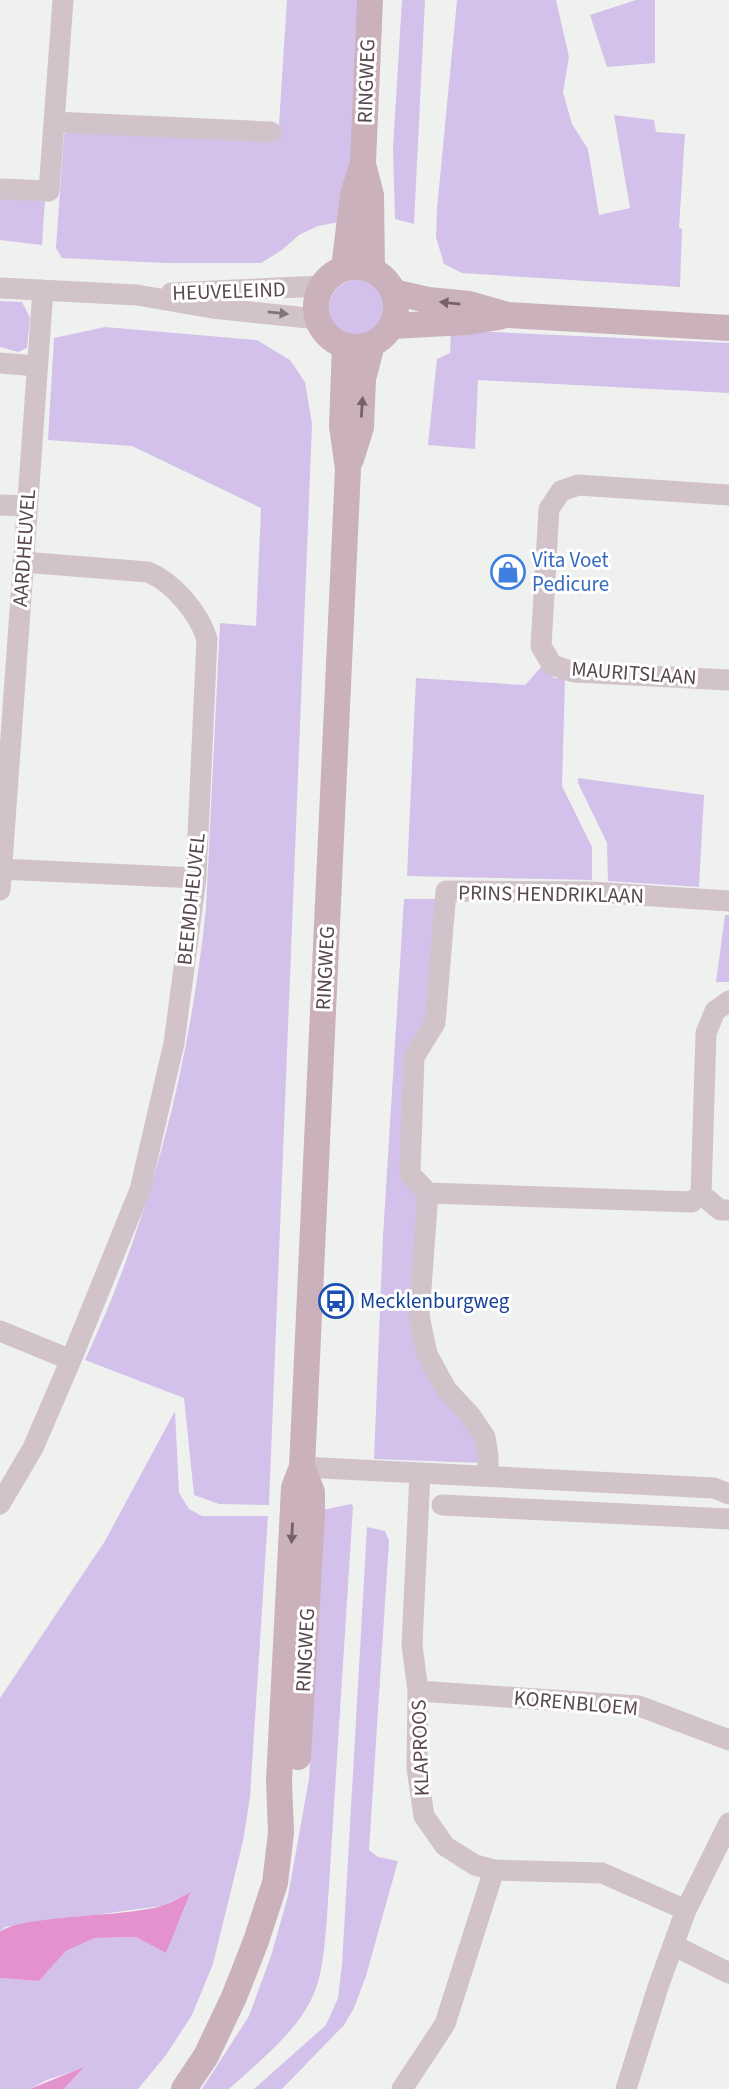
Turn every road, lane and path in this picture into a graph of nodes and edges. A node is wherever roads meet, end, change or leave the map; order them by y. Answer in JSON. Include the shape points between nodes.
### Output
{"nodes":[{"id":1,"x":63,"y":0,"type":"edge"},
{"id":2,"x":370,"y":0,"type":"edge"},
{"id":3,"x":54,"y":122,"type":"junction"},
{"id":4,"x":271,"y":132,"type":"dead end"},
{"id":5,"x":363,"y":162,"type":"junction"},
{"id":6,"x":0,"y":189,"type":"edge"},
{"id":7,"x":344,"y":268,"type":"junction"},
{"id":8,"x":372,"y":270,"type":"junction"},
{"id":9,"x":321,"y":286,"type":"junction"},
{"id":10,"x":0,"y":288,"type":"edge"},
{"id":11,"x":43,"y":290,"type":"junction"},
{"id":12,"x":393,"y":292,"type":"junction"},
{"id":13,"x":137,"y":295,"type":"junction"},
{"id":14,"x":508,"y":315,"type":"junction"},
{"id":15,"x":317,"y":318,"type":"junction"},
{"id":16,"x":392,"y":326,"type":"junction"},
{"id":17,"x":729,"y":328,"type":"edge"},
{"id":18,"x":372,"y":344,"type":"junction"},
{"id":19,"x":345,"y":346,"type":"junction"},
{"id":20,"x":0,"y":363,"type":"edge"},
{"id":21,"x":36,"y":366,"type":"junction"},
{"id":22,"x":348,"y":469,"type":"junction"},
{"id":23,"x":729,"y":495,"type":"edge"},
{"id":24,"x":0,"y":505,"type":"edge"},
{"id":25,"x":27,"y":506,"type":"junction"},
{"id":26,"x":23,"y":562,"type":"junction"},
{"id":27,"x":729,"y":680,"type":"edge"},
{"id":28,"x":1,"y":869,"type":"edge"},
{"id":29,"x":196,"y":878,"type":"junction"},
{"id":30,"x":0,"y":890,"type":"edge"},
{"id":31,"x":729,"y":901,"type":"edge"},
{"id":32,"x":729,"y":1000,"type":"edge"},
{"id":33,"x":428,"y":1193,"type":"junction"},
{"id":34,"x":701,"y":1194,"type":"junction"},
{"id":35,"x":729,"y":1210,"type":"edge"},
{"id":36,"x":0,"y":1331,"type":"edge"},
{"id":37,"x":71,"y":1360,"type":"junction"},
{"id":38,"x":302,"y":1467,"type":"junction"},
{"id":39,"x":420,"y":1473,"type":"junction"},
{"id":40,"x":498,"y":1476,"type":"junction"},
{"id":41,"x":729,"y":1494,"type":"edge"},
{"id":42,"x":0,"y":1504,"type":"edge"},
{"id":43,"x":442,"y":1505,"type":"dead end"},
{"id":44,"x":505,"y":1508,"type":"junction"},
{"id":45,"x":729,"y":1519,"type":"edge"},
{"id":46,"x":418,"y":1691,"type":"junction"},
{"id":47,"x":729,"y":1740,"type":"edge"},
{"id":48,"x":729,"y":1822,"type":"edge"},
{"id":49,"x":494,"y":1870,"type":"junction"},
{"id":50,"x":686,"y":1910,"type":"junction"},
{"id":51,"x":673,"y":1945,"type":"junction"},
{"id":52,"x":729,"y":1973,"type":"edge"},
{"id":53,"x":184,"y":2089,"type":"edge"},
{"id":54,"x":402,"y":2089,"type":"edge"},
{"id":55,"x":626,"y":2089,"type":"edge"}],
"edges":[{"from":1,"to":3,"type":"street"},
{"from":2,"to":5,"type":"main road","name":"RINGWEG"},
{"from":3,"to":4,"type":"street"},
{"from":3,"to":6,"type":"street","via":[[49,191]]},
{"from":5,"to":7,"type":"main road","name":"RINGWEG","via":[[353,195]]},
{"from":5,"to":8,"type":"main road","name":"RINGWEG","via":[[371,195]]},
{"from":7,"to":8,"type":"main road"},
{"from":7,"to":9,"type":"main road"},
{"from":8,"to":12,"type":"main road"},
{"from":9,"to":13,"type":"street","name":"HEUVELEIND"},
{"from":9,"to":15,"type":"main road"},
{"from":10,"to":11,"type":"street","name":"HEUVELEIND"},
{"from":11,"to":13,"type":"street","name":"HEUVELEIND"},
{"from":11,"to":21,"type":"street","name":"AARDHEUVEL"},
{"from":14,"to":12,"type":"main road","one_way":true},
{"from":12,"to":16,"type":"main road","via":[[396,312]]},
{"from":13,"to":15,"type":"street","name":"HEUVELEIND","one_way":true},
{"from":14,"to":16,"type":"main road"},
{"from":14,"to":17,"type":"main road"},
{"from":15,"to":19,"type":"main road","via":[[331,339]]},
{"from":16,"to":18,"type":"main road"},
{"from":18,"to":19,"type":"main road"},
{"from":22,"to":18,"type":"main road","name":"RINGWEG","one_way":true,"via":[[360,426],[363,379]]},
{"from":19,"to":22,"type":"main road","name":"RINGWEG","via":[[342,426]]},
{"from":20,"to":21,"type":"street"},
{"from":21,"to":25,"type":"street","name":"AARDHEUVEL"},
{"from":22,"to":38,"type":"main road","name":"RINGWEG"},
{"from":23,"to":27,"type":"street","name":"MAURITSLAAN","via":[[578,485],[561,491],[549,509],[541,646],[552,665],[574,672]]},
{"from":24,"to":25,"type":"street"},
{"from":25,"to":26,"type":"street","name":"AARDHEUVEL"},
{"from":26,"to":28,"type":"street","name":"AARDHEUVEL"},
{"from":26,"to":29,"type":"street","name":"BEEMDHEUVEL","via":[[148,572],[163,578],[201,621],[207,639]]},
{"from":28,"to":29,"type":"street"},
{"from":28,"to":30,"type":"street","name":"AARDHEUVEL"},
{"from":29,"to":37,"type":"street","name":"BEEMDHEUVEL","via":[[174,1043],[140,1189]]},
{"from":31,"to":33,"type":"street","name":"PRINS HENDRIKLAAN","via":[[592,892],[446,891],[435,1023],[414,1057],[410,1174]]},
{"from":32,"to":34,"type":"street","via":[[715,1011],[706,1033]]},
{"from":33,"to":34,"type":"street","via":[[692,1202]]},
{"from":33,"to":40,"type":"street","via":[[419,1316],[427,1354],[446,1389],[485,1437]]},
{"from":34,"to":35,"type":"street","via":[[720,1210]]},
{"from":36,"to":37,"type":"street"},
{"from":37,"to":42,"type":"street","name":"BEEMDHEUVEL","via":[[33,1448]]},
{"from":38,"to":39,"type":"street"},
{"from":38,"to":53,"type":"main road","name":"RINGWEG","via":[[312,1492],[312,1514],[297,1786],[281,1833],[275,1883],[256,1941],[206,2056]]},
{"from":39,"to":40,"type":"street"},
{"from":39,"to":46,"type":"street","name":"KLAPROOS","via":[[412,1645]]},
{"from":40,"to":41,"type":"street","via":[[713,1488]]},
{"from":40,"to":44,"type":"street"},
{"from":43,"to":44,"type":"street"},
{"from":44,"to":45,"type":"street"},
{"from":46,"to":47,"type":"street","name":"KORENBLOEM","via":[[639,1706]]},
{"from":46,"to":49,"type":"street","name":"KLAPROOS","via":[[416,1768],[424,1816],[445,1846],[475,1865]]},
{"from":48,"to":50,"type":"street"},
{"from":49,"to":50,"type":"street","name":"KLAPROOS","via":[[602,1873]]},
{"from":49,"to":54,"type":"street","via":[[445,2024]]},
{"from":50,"to":51,"type":"street"},
{"from":51,"to":52,"type":"street"},
{"from":51,"to":55,"type":"street"}]}
